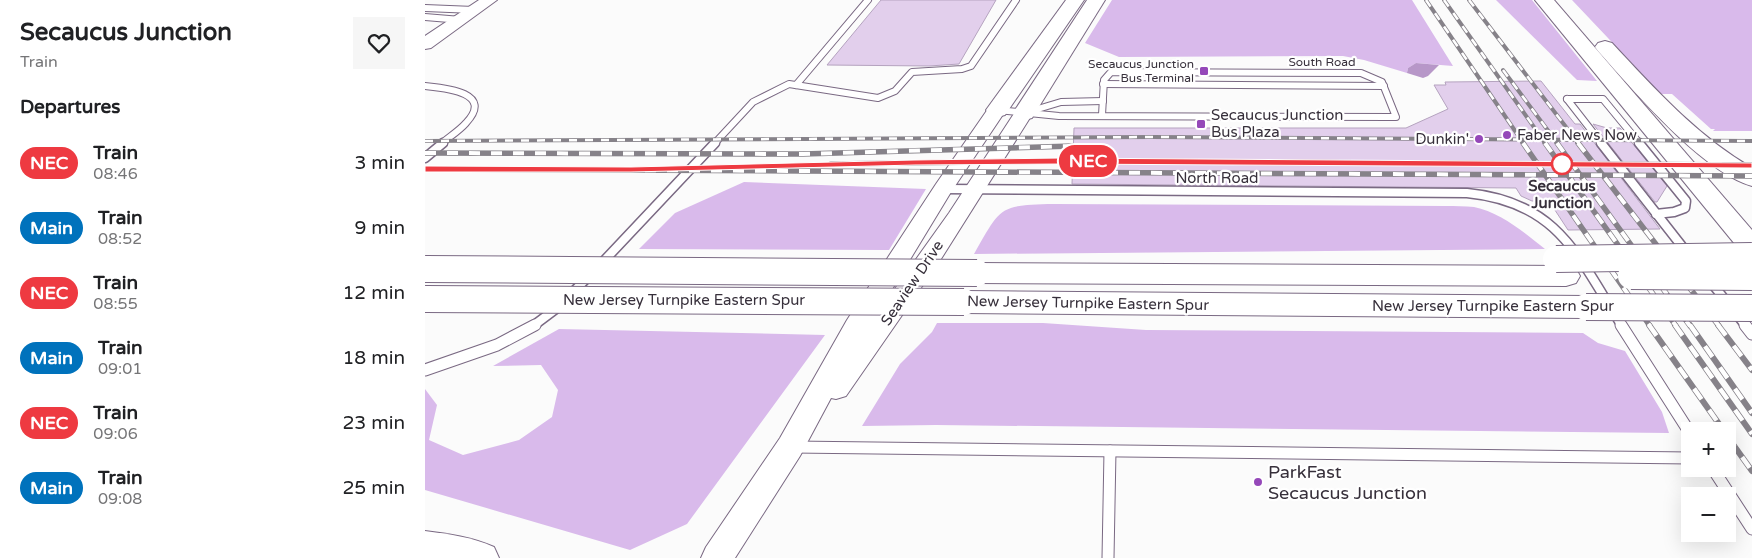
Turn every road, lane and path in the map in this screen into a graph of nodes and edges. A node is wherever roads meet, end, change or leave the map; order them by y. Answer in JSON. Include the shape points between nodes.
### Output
{"nodes":[{"id":1,"x":489,"y":0,"type":"edge"},
{"id":2,"x":868,"y":0,"type":"edge"},
{"id":3,"x":1016,"y":0,"type":"edge"},
{"id":4,"x":1075,"y":0,"type":"edge"},
{"id":5,"x":1096,"y":0,"type":"edge"},
{"id":6,"x":1545,"y":0,"type":"edge"},
{"id":7,"x":1559,"y":0,"type":"edge"},
{"id":8,"x":425,"y":8,"type":"edge"},
{"id":9,"x":468,"y":15,"type":"junction"},
{"id":10,"x":425,"y":17,"type":"edge"},
{"id":11,"x":425,"y":44,"type":"edge"},
{"id":12,"x":1103,"y":84,"type":"junction"},
{"id":13,"x":425,"y":86,"type":"edge"},
{"id":14,"x":796,"y":86,"type":"junction"},
{"id":15,"x":1384,"y":86,"type":"junction"},
{"id":16,"x":1103,"y":102,"type":"junction"},
{"id":17,"x":997,"y":110,"type":"junction"},
{"id":18,"x":1024,"y":113,"type":"junction"},
{"id":19,"x":1103,"y":115,"type":"junction"},
{"id":20,"x":425,"y":158,"type":"edge"},
{"id":21,"x":1752,"y":178,"type":"edge"},
{"id":22,"x":943,"y":189,"type":"junction"},
{"id":23,"x":975,"y":190,"type":"junction"},
{"id":24,"x":1656,"y":214,"type":"junction"},
{"id":25,"x":1752,"y":218,"type":"edge"},
{"id":26,"x":1752,"y":247,"type":"edge"},
{"id":27,"x":1752,"y":256,"type":"edge"},
{"id":28,"x":1561,"y":268,"type":"junction"},
{"id":29,"x":425,"y":269,"type":"edge"},
{"id":30,"x":1752,"y":277,"type":"edge"},
{"id":31,"x":425,"y":299,"type":"edge"},
{"id":32,"x":1752,"y":308,"type":"edge"},
{"id":33,"x":1752,"y":334,"type":"edge"},
{"id":34,"x":425,"y":370,"type":"edge"},
{"id":35,"x":1683,"y":422,"type":"edge"},
{"id":36,"x":790,"y":447,"type":"junction"},
{"id":37,"x":1110,"y":452,"type":"junction"},
{"id":38,"x":1681,"y":458,"type":"edge"},
{"id":39,"x":1718,"y":477,"type":"edge"},
{"id":40,"x":1752,"y":529,"type":"edge"},
{"id":41,"x":425,"y":532,"type":"edge"},
{"id":42,"x":454,"y":552,"type":"edge"},
{"id":43,"x":717,"y":558,"type":"edge"},
{"id":44,"x":1108,"y":558,"type":"edge"}],
"edges":[{"from":1,"to":9,"type":"main road"},
{"from":2,"to":14,"type":"lane"},
{"from":3,"to":14,"type":"lane","via":[[976,61],[962,69],[912,72],[895,91],[878,98]]},
{"from":4,"to":17,"type":"highway"},
{"from":5,"to":18,"type":"highway"},
{"from":6,"to":26,"type":"highway"},
{"from":7,"to":21,"type":"highway","via":[[1672,118]]},
{"from":7,"to":25,"type":"highway"},
{"from":8,"to":9,"type":"lane"},
{"from":9,"to":10,"type":"lane"},
{"from":9,"to":11,"type":"main road"},
{"from":12,"to":15,"type":"lane"},
{"from":12,"to":15,"type":"lane","name":"South Road","via":[[1111,72],[1361,73],[1379,80]]},
{"from":12,"to":16,"type":"lane"},
{"from":13,"to":20,"type":"lane","via":[[461,91],[470,97],[474,105],[467,122]]},
{"from":14,"to":34,"type":"lane","via":[[789,84],[753,102],[552,314],[503,341]]},
{"from":15,"to":19,"type":"lane","via":[[1395,117]]},
{"from":16,"to":18,"type":"lane","via":[[1061,102]]},
{"from":16,"to":19,"type":"lane"},
{"from":17,"to":18,"type":"lane"},
{"from":17,"to":22,"type":"main road","name":"Seaview Drive"},
{"from":18,"to":19,"type":"lane"},
{"from":18,"to":23,"type":"main road","name":"Seaview Drive"},
{"from":22,"to":23,"type":"lane","name":"North Road"},
{"from":22,"to":36,"type":"main road","name":"Seaview Drive","via":[[856,327]]},
{"from":23,"to":35,"type":"lane","name":"North Road","via":[[1458,193],[1490,196],[1529,210],[1550,223],[1566,239]]},
{"from":23,"to":36,"type":"main road","name":"Seaview Drive","via":[[878,334]]},
{"from":24,"to":24,"type":"lane","via":[[1617,163],[1567,99],[1603,99],[1686,202],[1680,211]]},
{"from":24,"to":33,"type":"lane"},
{"from":27,"to":28,"type":"highway","bridge":true},
{"from":28,"to":29,"type":"highway","name":"New Jersey Turnpike Eastern Spur","bridge":true,"via":[[1269,275]]},
{"from":28,"to":30,"type":"highway","name":"New Jersey Turnpike Eastern Spur","bridge":true},
{"from":31,"to":32,"type":"highway","name":"New Jersey Turnpike Eastern Spur","bridge":true},
{"from":36,"to":37,"type":"lane"},
{"from":36,"to":43,"type":"main road","name":"Seaview Drive"},
{"from":37,"to":38,"type":"lane"},
{"from":37,"to":44,"type":"lane"},
{"from":39,"to":40,"type":"lane"},
{"from":41,"to":42,"type":"main road"}]}
